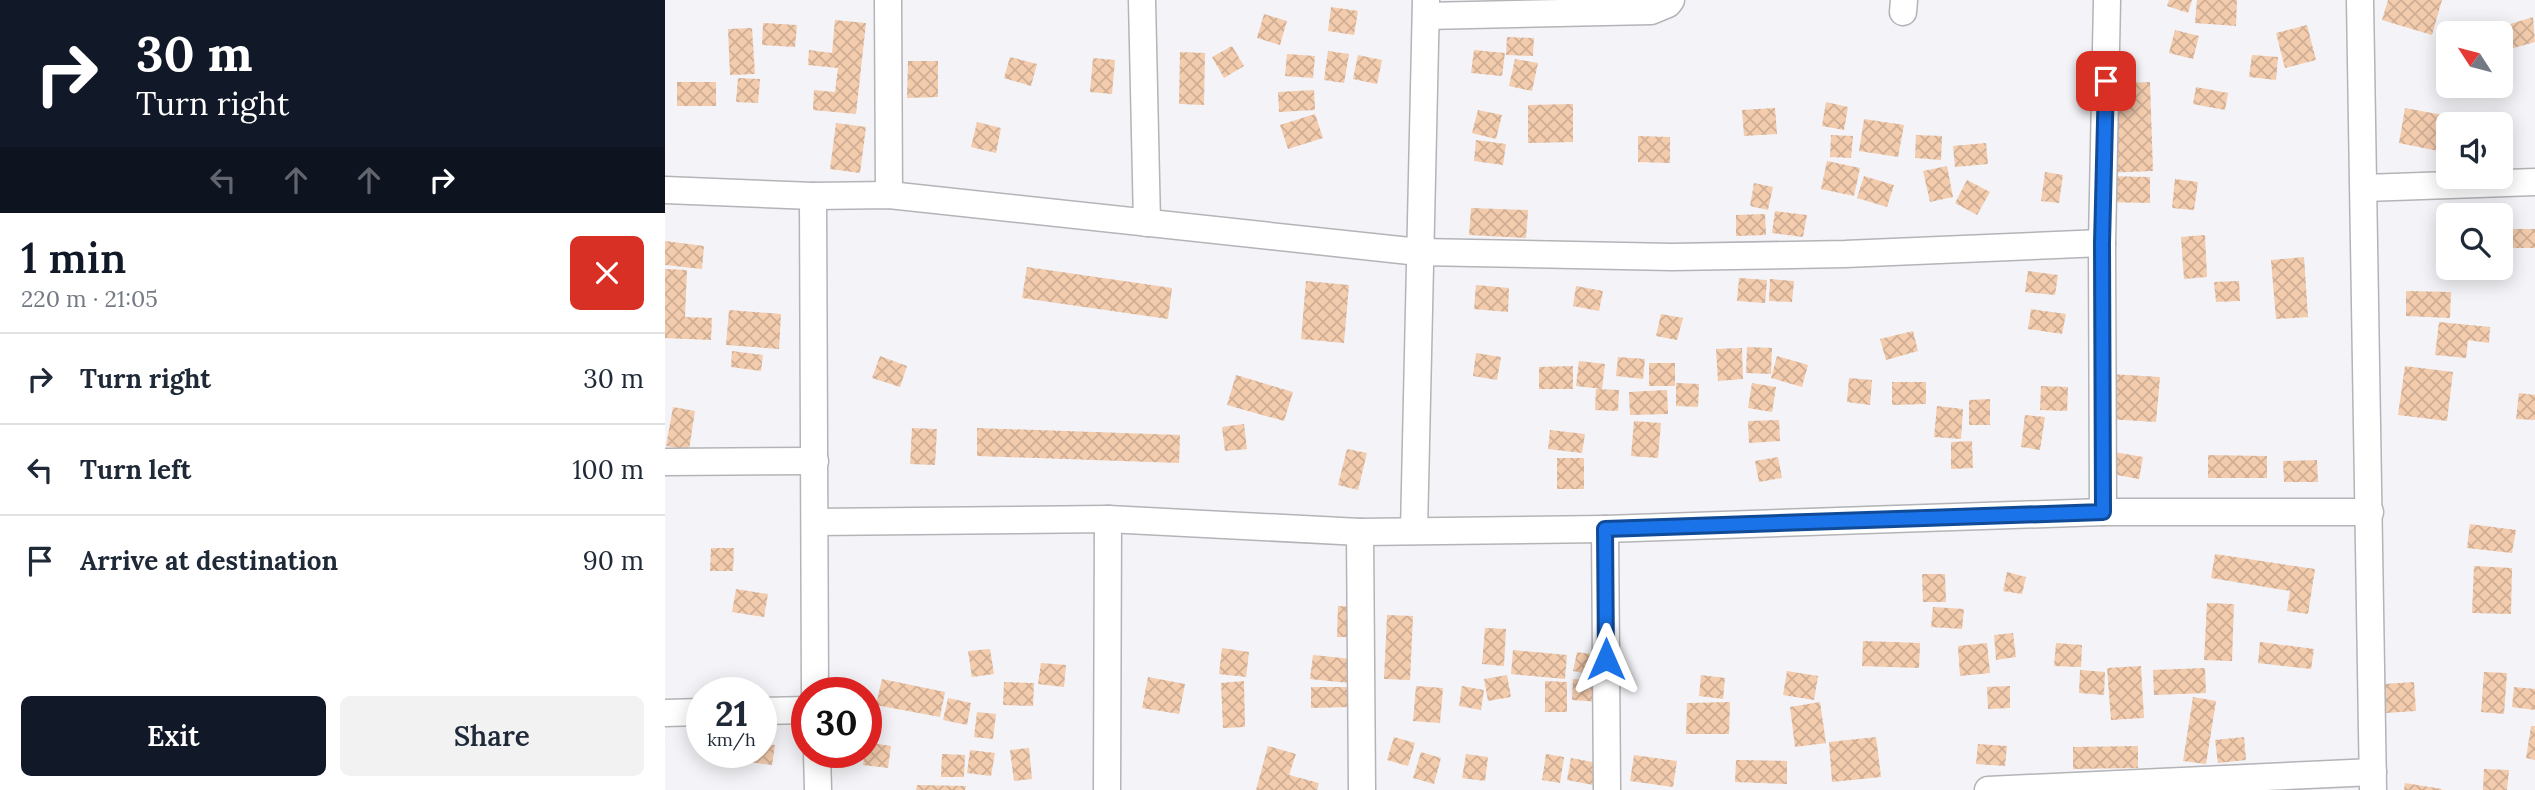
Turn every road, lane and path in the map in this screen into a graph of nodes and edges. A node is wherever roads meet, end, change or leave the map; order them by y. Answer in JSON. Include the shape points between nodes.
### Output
{"nodes":[{"id":1,"x":888,"y":0,"type":"edge"},
{"id":2,"x":1142,"y":0,"type":"edge"},
{"id":3,"x":1671,"y":0,"type":"edge"},
{"id":4,"x":2108,"y":0,"type":"edge"},
{"id":5,"x":2360,"y":0,"type":"edge"},
{"id":6,"x":1426,"y":8,"type":"edge"},
{"id":7,"x":2535,"y":182,"type":"edge"},
{"id":8,"x":2365,"y":188,"type":"junction"},
{"id":9,"x":665,"y":190,"type":"edge"},
{"id":10,"x":888,"y":195,"type":"junction"},
{"id":11,"x":813,"y":196,"type":"junction"},
{"id":12,"x":1147,"y":223,"type":"junction"},
{"id":13,"x":2102,"y":243,"type":"junction"},
{"id":14,"x":1419,"y":252,"type":"junction"},
{"id":15,"x":815,"y":461,"type":"junction"},
{"id":16,"x":665,"y":462,"type":"edge"},
{"id":17,"x":2103,"y":512,"type":"junction"},
{"id":18,"x":2370,"y":513,"type":"junction"},
{"id":19,"x":1108,"y":519,"type":"junction"},
{"id":20,"x":815,"y":522,"type":"junction"},
{"id":21,"x":1605,"y":529,"type":"junction"},
{"id":22,"x":1414,"y":531,"type":"junction"},
{"id":23,"x":1360,"y":532,"type":"junction"},
{"id":24,"x":815,"y":677,"type":"edge"},
{"id":25,"x":686,"y":712,"type":"edge"},
{"id":26,"x":665,"y":713,"type":"edge"},
{"id":27,"x":817,"y":768,"type":"edge"},
{"id":28,"x":2373,"y":781,"type":"edge"},
{"id":29,"x":2094,"y":787,"type":"edge"},
{"id":30,"x":818,"y":790,"type":"edge"},
{"id":31,"x":1107,"y":790,"type":"edge"},
{"id":32,"x":1361,"y":790,"type":"edge"},
{"id":33,"x":1607,"y":790,"type":"edge"},
{"id":34,"x":1988,"y":790,"type":"edge"}],
"edges":[{"from":1,"to":10,"type":"street"},
{"from":2,"to":12,"type":"street"},
{"from":3,"to":6,"type":"street","via":[[1651,11]]},
{"from":4,"to":13,"type":"street"},
{"from":5,"to":8,"type":"street"},
{"from":6,"to":14,"type":"street"},
{"from":7,"to":8,"type":"street"},
{"from":8,"to":18,"type":"street"},
{"from":9,"to":11,"type":"street"},
{"from":10,"to":11,"type":"street"},
{"from":10,"to":12,"type":"street"},
{"from":11,"to":15,"type":"street"},
{"from":12,"to":14,"type":"street"},
{"from":13,"to":14,"type":"street","via":[[1672,257]]},
{"from":13,"to":17,"type":"street"},
{"from":14,"to":22,"type":"street"},
{"from":15,"to":16,"type":"street"},
{"from":15,"to":20,"type":"street"},
{"from":17,"to":18,"type":"street"},
{"from":17,"to":21,"type":"street"},
{"from":18,"to":28,"type":"street"},
{"from":19,"to":20,"type":"street"},
{"from":19,"to":23,"type":"street"},
{"from":19,"to":31,"type":"street"},
{"from":20,"to":24,"type":"street"},
{"from":21,"to":22,"type":"street"},
{"from":21,"to":33,"type":"street"},
{"from":22,"to":23,"type":"street"},
{"from":23,"to":32,"type":"street"},
{"from":25,"to":26,"type":"street"},
{"from":27,"to":30,"type":"street"},
{"from":28,"to":29,"type":"street"},
{"from":29,"to":34,"type":"street"}]}
